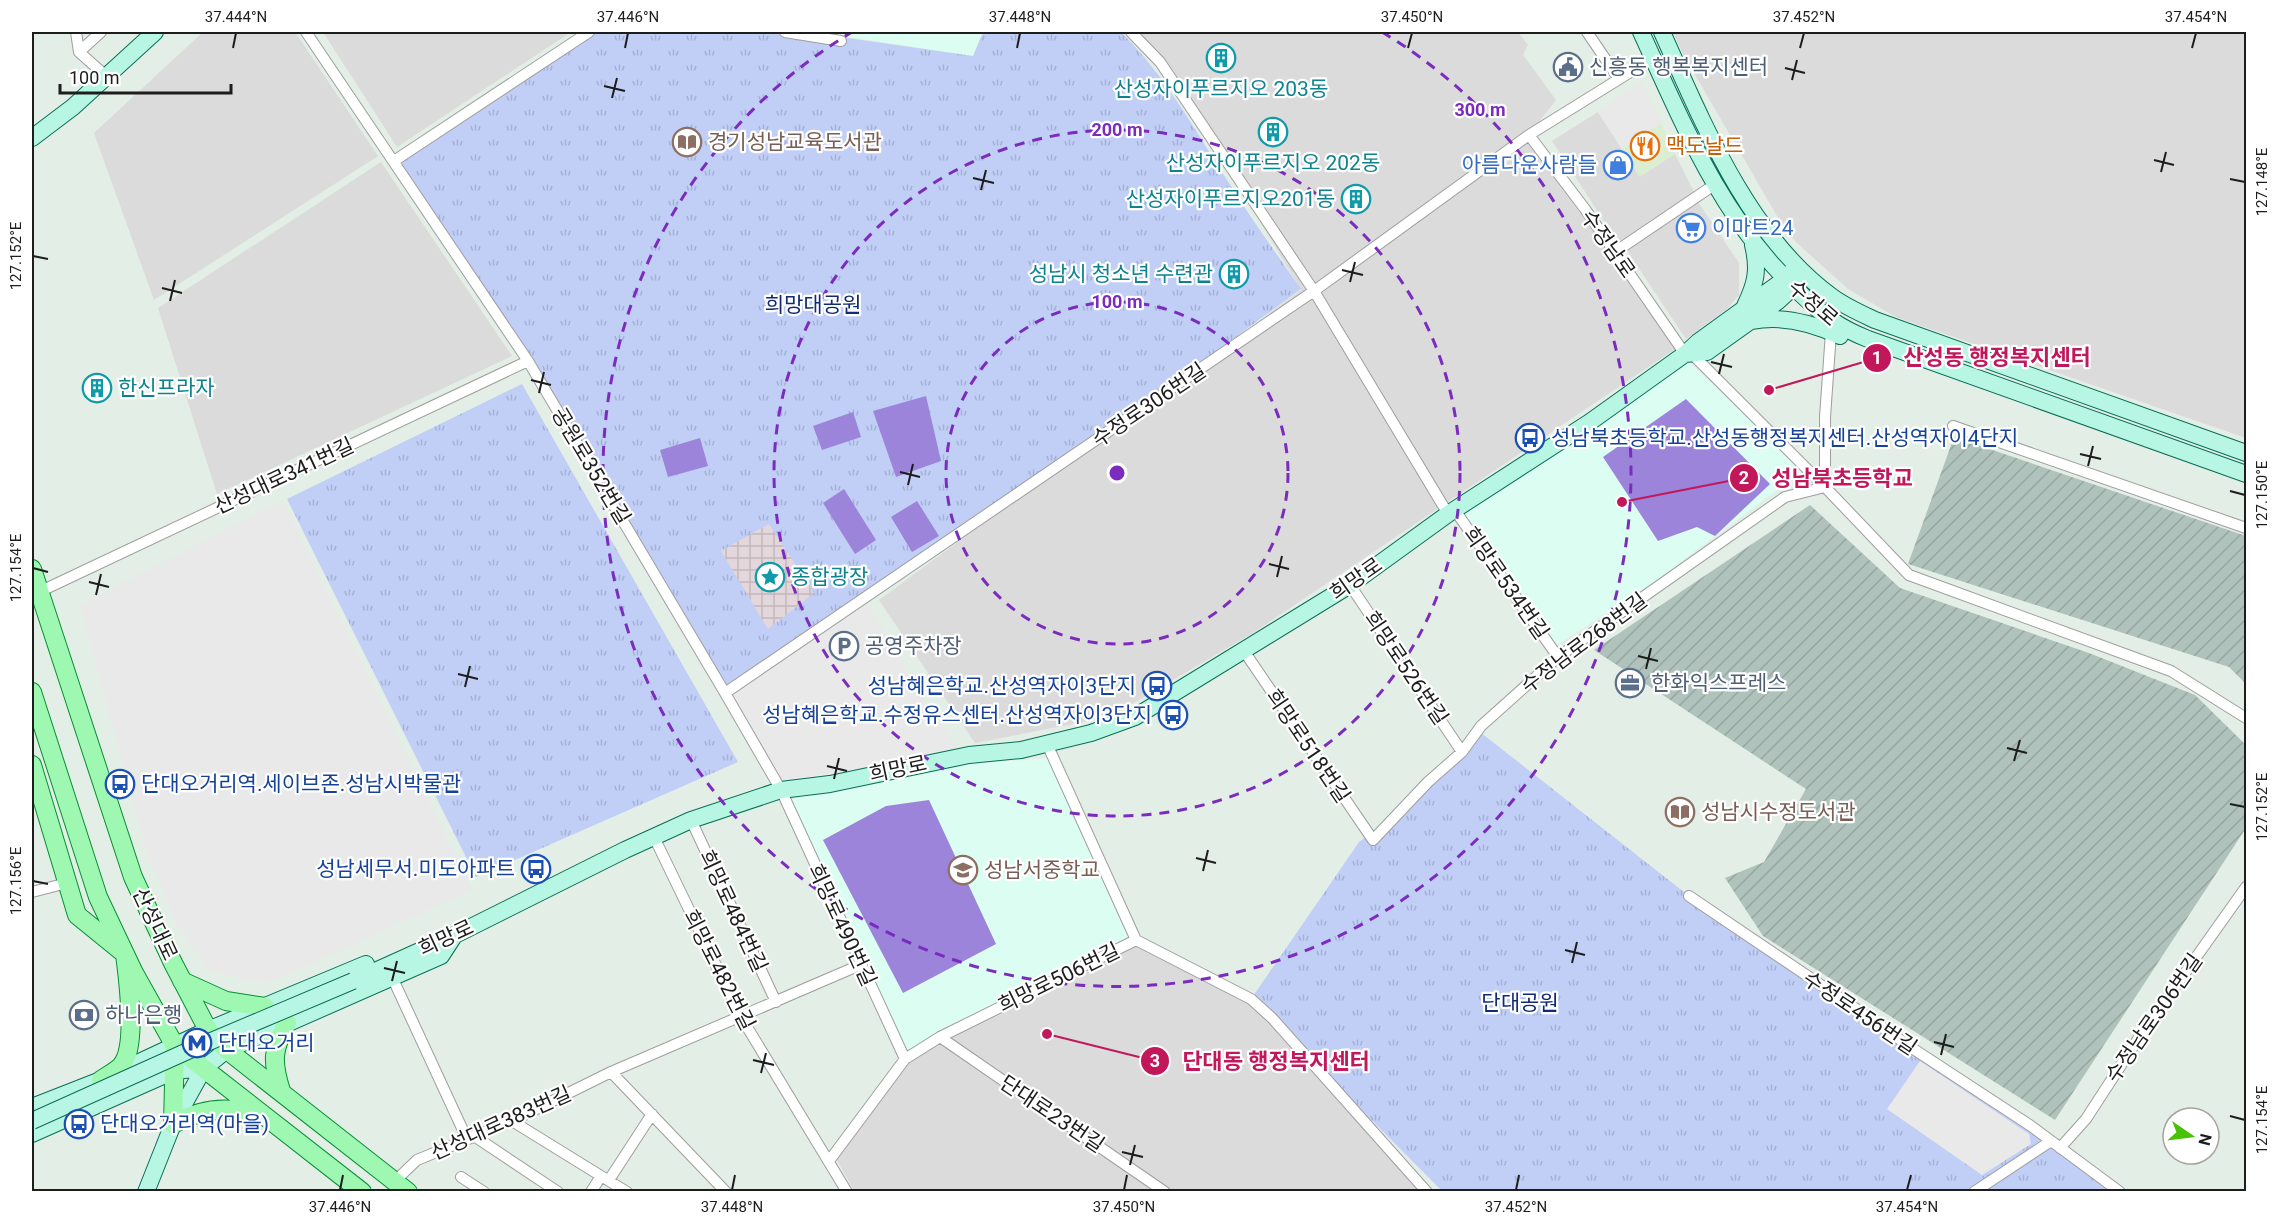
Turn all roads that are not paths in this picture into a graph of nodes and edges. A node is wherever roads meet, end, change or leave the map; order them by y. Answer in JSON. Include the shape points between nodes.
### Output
{"nodes":[{"id":1,"x":76,"y":32,"type":"edge"},
{"id":2,"x":101,"y":32,"type":"edge"},
{"id":3,"x":155,"y":32,"type":"edge"},
{"id":4,"x":306,"y":32,"type":"edge"},
{"id":5,"x":589,"y":32,"type":"edge"},
{"id":6,"x":785,"y":32,"type":"edge"},
{"id":7,"x":1131,"y":32,"type":"edge"},
{"id":8,"x":1587,"y":32,"type":"edge"},
{"id":9,"x":1641,"y":32,"type":"edge"},
{"id":10,"x":1662,"y":32,"type":"edge"},
{"id":11,"x":841,"y":41,"type":"dead end"},
{"id":12,"x":79,"y":52,"type":"junction"},
{"id":13,"x":1653,"y":58,"type":"junction"},
{"id":14,"x":107,"y":77,"type":"junction"},
{"id":15,"x":1619,"y":79,"type":"junction"},
{"id":16,"x":33,"y":135,"type":"edge"},
{"id":17,"x":1529,"y":135,"type":"junction"},
{"id":18,"x":394,"y":161,"type":"junction"},
{"id":19,"x":1714,"y":185,"type":"junction"},
{"id":20,"x":1753,"y":244,"type":"junction"},
{"id":21,"x":1615,"y":252,"type":"junction"},
{"id":22,"x":1801,"y":270,"type":"junction"},
{"id":23,"x":1790,"y":284,"type":"junction"},
{"id":24,"x":1314,"y":291,"type":"junction"},
{"id":25,"x":1746,"y":316,"type":"junction"},
{"id":26,"x":1831,"y":332,"type":"junction"},
{"id":27,"x":1880,"y":343,"type":"junction"},
{"id":28,"x":1689,"y":354,"type":"junction"},
{"id":29,"x":528,"y":361,"type":"junction"},
{"id":30,"x":1953,"y":426,"type":"dead end"},
{"id":31,"x":2247,"y":453,"type":"edge"},
{"id":32,"x":2247,"y":474,"type":"edge"},
{"id":33,"x":1825,"y":487,"type":"junction"},
{"id":34,"x":1451,"y":512,"type":"junction"},
{"id":35,"x":2247,"y":528,"type":"edge"},
{"id":36,"x":32,"y":569,"type":"edge"},
{"id":37,"x":1350,"y":585,"type":"junction"},
{"id":38,"x":39,"y":592,"type":"junction"},
{"id":39,"x":1244,"y":651,"type":"junction"},
{"id":40,"x":1558,"y":657,"type":"junction"},
{"id":41,"x":32,"y":692,"type":"edge"},
{"id":42,"x":725,"y":693,"type":"junction"},
{"id":43,"x":38,"y":713,"type":"junction"},
{"id":44,"x":2247,"y":718,"type":"edge"},
{"id":45,"x":32,"y":734,"type":"edge"},
{"id":46,"x":1047,"y":744,"type":"junction"},
{"id":47,"x":1462,"y":752,"type":"junction"},
{"id":48,"x":32,"y":765,"type":"edge"},
{"id":49,"x":781,"y":790,"type":"junction"},
{"id":50,"x":691,"y":820,"type":"junction"},
{"id":51,"x":654,"y":837,"type":"junction"},
{"id":52,"x":1373,"y":840,"type":"joint"},
{"id":53,"x":67,"y":883,"type":"junction"},
{"id":54,"x":2247,"y":886,"type":"edge"},
{"id":55,"x":32,"y":892,"type":"edge"},
{"id":56,"x":1689,"y":896,"type":"dead end"},
{"id":57,"x":454,"y":935,"type":"junction"},
{"id":58,"x":1136,"y":940,"type":"junction"},
{"id":59,"x":125,"y":954,"type":"junction"},
{"id":60,"x":860,"y":965,"type":"junction"},
{"id":61,"x":392,"y":977,"type":"junction"},
{"id":62,"x":182,"y":981,"type":"junction"},
{"id":63,"x":776,"y":1002,"type":"junction"},
{"id":64,"x":265,"y":1007,"type":"junction"},
{"id":65,"x":741,"y":1017,"type":"junction"},
{"id":66,"x":287,"y":1023,"type":"junction"},
{"id":67,"x":208,"y":1030,"type":"junction"},
{"id":68,"x":940,"y":1037,"type":"junction"},
{"id":69,"x":176,"y":1046,"type":"junction"},
{"id":70,"x":227,"y":1050,"type":"junction"},
{"id":71,"x":905,"y":1059,"type":"junction"},
{"id":72,"x":204,"y":1068,"type":"junction"},
{"id":73,"x":174,"y":1071,"type":"junction"},
{"id":74,"x":611,"y":1072,"type":"junction"},
{"id":75,"x":101,"y":1080,"type":"junction"},
{"id":76,"x":280,"y":1091,"type":"junction"},
{"id":77,"x":32,"y":1107,"type":"edge"},
{"id":78,"x":652,"y":1114,"type":"junction"},
{"id":79,"x":266,"y":1119,"type":"junction"},
{"id":80,"x":32,"y":1121,"type":"edge"},
{"id":81,"x":512,"y":1121,"type":"junction"},
{"id":82,"x":173,"y":1124,"type":"junction"},
{"id":83,"x":32,"y":1134,"type":"edge"},
{"id":84,"x":471,"y":1138,"type":"junction"},
{"id":85,"x":2055,"y":1144,"type":"junction"},
{"id":86,"x":829,"y":1161,"type":"junction"},
{"id":87,"x":461,"y":1177,"type":"dead end"},
{"id":88,"x":605,"y":1178,"type":"junction"},
{"id":89,"x":402,"y":1186,"type":"edge"},
{"id":90,"x":146,"y":1191,"type":"edge"},
{"id":91,"x":362,"y":1191,"type":"edge"},
{"id":92,"x":484,"y":1191,"type":"edge"},
{"id":93,"x":558,"y":1191,"type":"edge"},
{"id":94,"x":591,"y":1191,"type":"edge"},
{"id":95,"x":627,"y":1191,"type":"edge"},
{"id":96,"x":726,"y":1191,"type":"edge"},
{"id":97,"x":847,"y":1191,"type":"edge"},
{"id":98,"x":1165,"y":1191,"type":"edge"},
{"id":99,"x":1427,"y":1191,"type":"edge"},
{"id":100,"x":1974,"y":1191,"type":"edge"},
{"id":101,"x":2120,"y":1191,"type":"edge"}],
"edges":[{"from":1,"to":12,"type":"street"},
{"from":2,"to":12,"type":"street"},
{"from":3,"to":14,"type":"main road"},
{"from":4,"to":18,"type":"street","name":"공원로352번길"},
{"from":5,"to":18,"type":"street"},
{"from":6,"to":11,"type":"street"},
{"from":7,"to":24,"type":"street","name":"희망로534번길","via":[[1160,62]]},
{"from":8,"to":15,"type":"street"},
{"from":9,"to":13,"type":"main road","name":"수정로"},
{"from":10,"to":22,"type":"main road","name":"수정로","via":[[1747,203]]},
{"from":12,"to":14,"type":"street"},
{"from":13,"to":15,"type":"street","name":"수정로306번길"},
{"from":13,"to":19,"type":"main road","name":"수정로"},
{"from":14,"to":16,"type":"main road"},
{"from":15,"to":17,"type":"street","name":"수정로306번길"},
{"from":17,"to":21,"type":"street","name":"수정남로"},
{"from":17,"to":24,"type":"street","name":"수정로306번길"},
{"from":18,"to":29,"type":"street","name":"공원로352번길"},
{"from":19,"to":20,"type":"main road","name":"수정로"},
{"from":19,"to":21,"type":"street"},
{"from":20,"to":23,"type":"main road","name":"수정로"},
{"from":20,"to":25,"type":"main road","via":[[1758,264]]},
{"from":21,"to":28,"type":"street","name":"수정남로"},
{"from":22,"to":23,"type":"main road","name":"희망로"},
{"from":22,"to":31,"type":"main road","name":"수정로","via":[[1831,297],[1875,320]]},
{"from":23,"to":25,"type":"main road","name":"희망로"},
{"from":23,"to":27,"type":"main road","name":"수정로","via":[[1836,325]]},
{"from":24,"to":34,"type":"street","name":"희망로534번길"},
{"from":24,"to":42,"type":"street","name":"수정로306번길"},
{"from":25,"to":26,"type":"main road","via":[[1791,320]]},
{"from":25,"to":28,"type":"main road","name":"희망로","via":[[1698,342]]},
{"from":26,"to":27,"type":"main road","via":[[1853,342]]},
{"from":26,"to":33,"type":"street"},
{"from":27,"to":32,"type":"main road","name":"수정로"},
{"from":28,"to":33,"type":"street","name":"수정남로"},
{"from":28,"to":34,"type":"main road","name":"희망로"},
{"from":29,"to":38,"type":"street","name":"산성대로341번길"},
{"from":29,"to":42,"type":"street","name":"공원로352번길"},
{"from":30,"to":35,"type":"street"},
{"from":33,"to":40,"type":"street","name":"수정남로268번길","via":[[1785,497]]},
{"from":33,"to":44,"type":"street","name":"수정남로","via":[[1909,575],[2171,671]]},
{"from":34,"to":37,"type":"main road","name":"희망로"},
{"from":34,"to":40,"type":"street","name":"희망로534번길"},
{"from":36,"to":38,"type":"main road","name":"산성대로"},
{"from":37,"to":39,"type":"main road","name":"희망로"},
{"from":37,"to":47,"type":"street","name":"희망로526번길"},
{"from":38,"to":62,"type":"main road","name":"산성대로","via":[[133,877]]},
{"from":39,"to":46,"type":"main road","name":"희망로","via":[[1135,717]]},
{"from":39,"to":52,"type":"street","name":"희망로518번길"},
{"from":40,"to":47,"type":"street","name":"수정남로268번길","via":[[1481,726]]},
{"from":41,"to":43,"type":"main road","name":"산성대로"},
{"from":42,"to":49,"type":"street","name":"공원로352번길"},
{"from":43,"to":45,"type":"main road"},
{"from":43,"to":59,"type":"main road","name":"산성대로","via":[[98,897]]},
{"from":46,"to":49,"type":"main road","name":"희망로"},
{"from":46,"to":58,"type":"street","name":"희망로506번길"},
{"from":47,"to":52,"type":"street","name":"수정남로268번길"},
{"from":48,"to":53,"type":"main road"},
{"from":49,"to":50,"type":"main road","name":"희망로"},
{"from":49,"to":60,"type":"street","name":"희망로490번길"},
{"from":50,"to":51,"type":"main road","name":"희망로"},
{"from":50,"to":63,"type":"street","name":"희망로484번길"},
{"from":51,"to":57,"type":"main road","name":"희망로"},
{"from":51,"to":65,"type":"street","name":"희망로482번길"},
{"from":53,"to":55,"type":"street"},
{"from":53,"to":59,"type":"main road","via":[[77,915]]},
{"from":54,"to":85,"type":"street","name":"수정남로306번길","via":[[2086,1119]]},
{"from":56,"to":85,"type":"street","name":"수정로456번길"},
{"from":57,"to":61,"type":"main road","via":[[441,956]]},
{"from":57,"to":64,"type":"main road","via":[[428,938]]},
{"from":57,"to":80,"type":"main road","name":"희망로","bridge":true},
{"from":58,"to":68,"type":"street","name":"희망로506번길"},
{"from":58,"to":99,"type":"street","via":[[1251,999]]},
{"from":59,"to":69,"type":"main road","name":"산성대로"},
{"from":59,"to":75,"type":"main road","via":[[130,1008],[128,1046],[121,1066]]},
{"from":60,"to":63,"type":"street","name":"산성대로383번길"},
{"from":60,"to":71,"type":"street","name":"희망로490번길"},
{"from":61,"to":66,"type":"main road"},
{"from":61,"to":84,"type":"street"},
{"from":62,"to":64,"type":"main road","via":[[226,1001]]},
{"from":62,"to":67,"type":"main road","name":"산성대로"},
{"from":63,"to":65,"type":"street","name":"산성대로383번길"},
{"from":64,"to":67,"type":"main road"},
{"from":65,"to":74,"type":"street","name":"산성대로383번길"},
{"from":65,"to":86,"type":"street","name":"희망로482번길"},
{"from":66,"to":70,"type":"main road"},
{"from":66,"to":76,"type":"main road","via":[[274,1057]]},
{"from":67,"to":69,"type":"main road"},
{"from":67,"to":70,"type":"main road","name":"산성대로"},
{"from":68,"to":71,"type":"street","name":"희망로506번길"},
{"from":68,"to":98,"type":"street","name":"단대로23번길"},
{"from":69,"to":72,"type":"main road","name":"산성대로"},
{"from":69,"to":73,"type":"main road"},
{"from":69,"to":75,"type":"main road"},
{"from":70,"to":72,"type":"main road"},
{"from":70,"to":76,"type":"main road","name":"산성대로"},
{"from":71,"to":86,"type":"street","name":"희망로506번길"},
{"from":72,"to":73,"type":"main road"},
{"from":72,"to":79,"type":"main road","name":"산성대로"},
{"from":72,"to":82,"type":"main road"},
{"from":73,"to":82,"type":"main road"},
{"from":73,"to":83,"type":"main road"},
{"from":74,"to":78,"type":"street"},
{"from":74,"to":81,"type":"street","name":"산성대로383번길"},
{"from":75,"to":77,"type":"main road"},
{"from":76,"to":89,"type":"main road","name":"산성대로"},
{"from":78,"to":88,"type":"street"},
{"from":78,"to":96,"type":"street"},
{"from":79,"to":82,"type":"main road","via":[[242,1110],[224,1109],[191,1114]]},
{"from":79,"to":91,"type":"main road","name":"산성대로"},
{"from":81,"to":84,"type":"street","name":"산성대로383번길"},
{"from":81,"to":88,"type":"street"},
{"from":82,"to":90,"type":"main road"},
{"from":84,"to":89,"type":"street","name":"산성대로383번길","via":[[417,1160]]},
{"from":84,"to":93,"type":"street"},
{"from":85,"to":100,"type":"street","name":"수정남로306번길"},
{"from":85,"to":101,"type":"street","name":"수정로456번길"},
{"from":86,"to":97,"type":"street","name":"희망로482번길"},
{"from":87,"to":92,"type":"street"},
{"from":88,"to":94,"type":"street"},
{"from":88,"to":95,"type":"street"}]}
